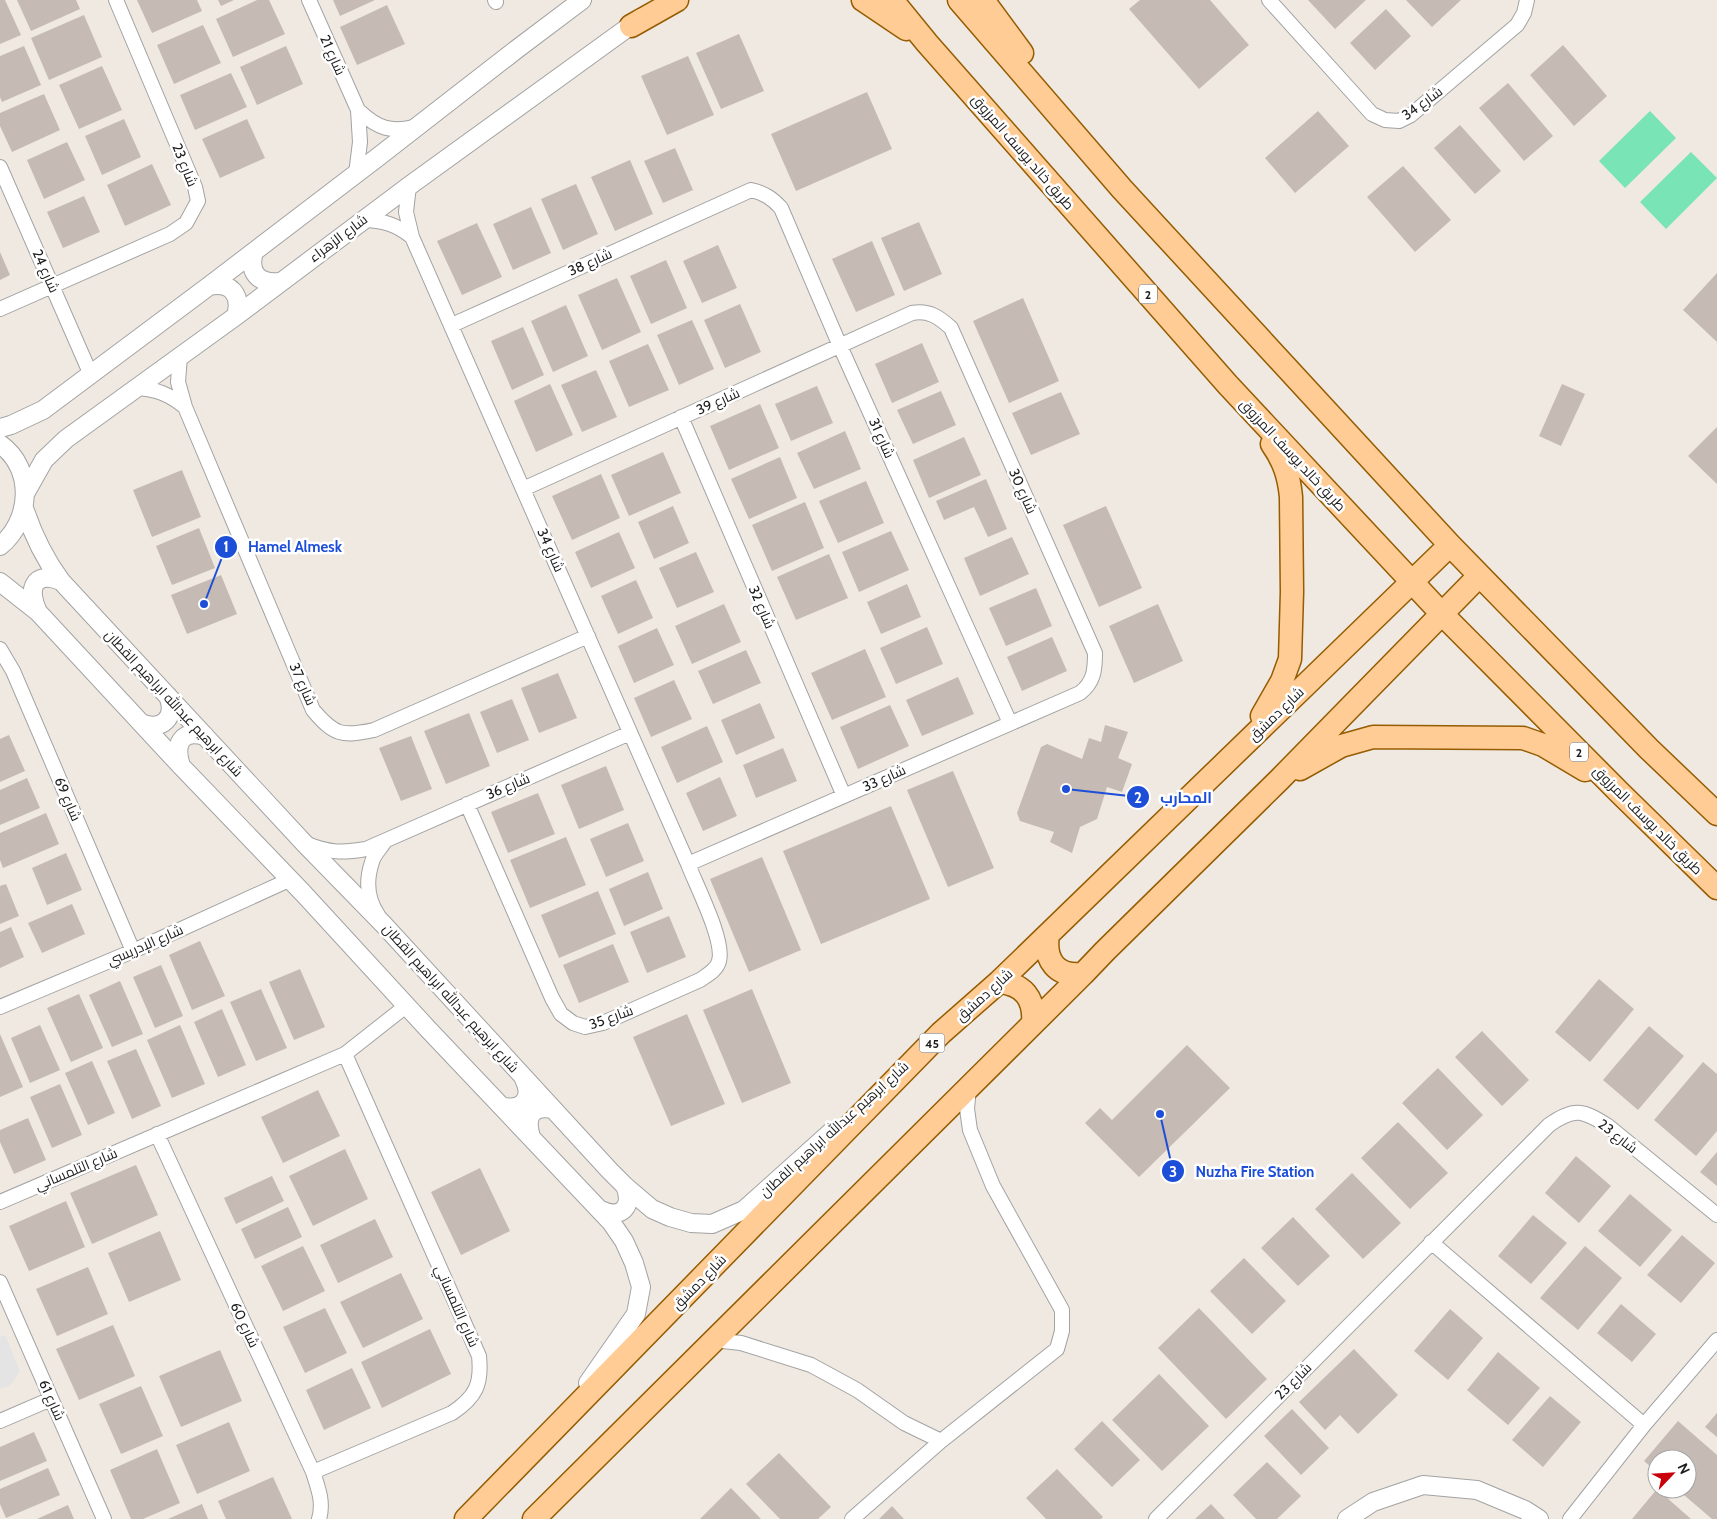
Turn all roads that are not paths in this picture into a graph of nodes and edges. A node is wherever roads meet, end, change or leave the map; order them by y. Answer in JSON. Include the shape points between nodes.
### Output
{"nodes":[{"id":1,"x":116,"y":0,"type":"edge"},
{"id":2,"x":309,"y":0,"type":"edge"},
{"id":3,"x":582,"y":0,"type":"edge"},
{"id":4,"x":666,"y":0,"type":"edge"},
{"id":5,"x":677,"y":0,"type":"edge"},
{"id":6,"x":864,"y":0,"type":"edge"},
{"id":7,"x":892,"y":0,"type":"edge"},
{"id":8,"x":959,"y":0,"type":"edge"},
{"id":9,"x":983,"y":0,"type":"edge"},
{"id":10,"x":1269,"y":0,"type":"edge"},
{"id":11,"x":1527,"y":0,"type":"edge"},
{"id":12,"x":631,"y":26,"type":"junction"},
{"id":13,"x":927,"y":43,"type":"junction"},
{"id":14,"x":358,"y":110,"type":"junction"},
{"id":15,"x":418,"y":126,"type":"junction"},
{"id":16,"x":0,"y":167,"type":"edge"},
{"id":17,"x":356,"y":174,"type":"junction"},
{"id":18,"x":409,"y":186,"type":"junction"},
{"id":19,"x":1122,"y":189,"type":"junction"},
{"id":20,"x":728,"y":200,"type":"joint"},
{"id":21,"x":363,"y":220,"type":"junction"},
{"id":22,"x":412,"y":237,"type":"junction"},
{"id":23,"x":254,"y":252,"type":"junction"},
{"id":24,"x":278,"y":282,"type":"junction"},
{"id":25,"x":53,"y":286,"type":"junction"},
{"id":26,"x":209,"y":286,"type":"junction"},
{"id":27,"x":0,"y":309,"type":"edge"},
{"id":28,"x":912,"y":313,"type":"joint"},
{"id":29,"x":236,"y":316,"type":"junction"},
{"id":30,"x":452,"y":325,"type":"junction"},
{"id":31,"x":840,"y":346,"type":"junction"},
{"id":32,"x":180,"y":356,"type":"junction"},
{"id":33,"x":91,"y":375,"type":"junction"},
{"id":34,"x":1228,"y":386,"type":"junction"},
{"id":35,"x":136,"y":388,"type":"junction"},
{"id":36,"x":184,"y":407,"type":"junction"},
{"id":37,"x":681,"y":417,"type":"junction"},
{"id":38,"x":0,"y":428,"type":"edge"},
{"id":39,"x":0,"y":444,"type":"edge"},
{"id":40,"x":523,"y":488,"type":"junction"},
{"id":41,"x":25,"y":500,"type":"junction"},
{"id":42,"x":1450,"y":545,"type":"junction"},
{"id":43,"x":0,"y":546,"type":"edge"},
{"id":44,"x":1479,"y":576,"type":"junction"},
{"id":45,"x":61,"y":581,"type":"junction"},
{"id":46,"x":0,"y":582,"type":"edge"},
{"id":47,"x":1412,"y":582,"type":"junction"},
{"id":48,"x":38,"y":612,"type":"junction"},
{"id":49,"x":1442,"y":614,"type":"junction"},
{"id":50,"x":588,"y":636,"type":"junction"},
{"id":51,"x":0,"y":649,"type":"edge"},
{"id":52,"x":1080,"y":693,"type":"joint"},
{"id":53,"x":168,"y":696,"type":"junction"},
{"id":54,"x":141,"y":723,"type":"junction"},
{"id":55,"x":1010,"y":723,"type":"junction"},
{"id":56,"x":630,"y":733,"type":"junction"},
{"id":57,"x":205,"y":736,"type":"junction"},
{"id":58,"x":1244,"y":744,"type":"junction"},
{"id":59,"x":181,"y":766,"type":"junction"},
{"id":60,"x":1279,"y":780,"type":"junction"},
{"id":61,"x":1618,"y":792,"type":"junction"},
{"id":62,"x":844,"y":796,"type":"junction"},
{"id":63,"x":467,"y":804,"type":"junction"},
{"id":64,"x":1717,"y":814,"type":"edge"},
{"id":65,"x":386,"y":841,"type":"junction"},
{"id":66,"x":304,"y":843,"type":"junction"},
{"id":67,"x":688,"y":864,"type":"junction"},
{"id":68,"x":290,"y":880,"type":"junction"},
{"id":69,"x":1717,"y":888,"type":"edge"},
{"id":70,"x":384,"y":925,"type":"junction"},
{"id":71,"x":1048,"y":934,"type":"junction"},
{"id":72,"x":133,"y":951,"type":"junction"},
{"id":73,"x":1083,"y":974,"type":"junction"},
{"id":74,"x":999,"y":982,"type":"junction"},
{"id":75,"x":406,"y":1006,"type":"junction"},
{"id":76,"x":0,"y":1007,"type":"edge"},
{"id":77,"x":1033,"y":1022,"type":"junction"},
{"id":78,"x":941,"y":1033,"type":"junction"},
{"id":79,"x":345,"y":1054,"type":"junction"},
{"id":80,"x":524,"y":1079,"type":"junction"},
{"id":81,"x":969,"y":1087,"type":"junction"},
{"id":82,"x":501,"y":1106,"type":"junction"},
{"id":83,"x":553,"y":1109,"type":"junction"},
{"id":84,"x":156,"y":1134,"type":"junction"},
{"id":85,"x":531,"y":1137,"type":"junction"},
{"id":86,"x":626,"y":1186,"type":"junction"},
{"id":87,"x":0,"y":1202,"type":"edge"},
{"id":88,"x":601,"y":1210,"type":"junction"},
{"id":89,"x":1717,"y":1216,"type":"edge"},
{"id":90,"x":1431,"y":1242,"type":"junction"},
{"id":91,"x":0,"y":1282,"type":"edge"},
{"id":92,"x":713,"y":1340,"type":"junction"},
{"id":93,"x":1717,"y":1340,"type":"edge"},
{"id":94,"x":51,"y":1399,"type":"junction"},
{"id":95,"x":0,"y":1421,"type":"edge"},
{"id":96,"x":1644,"y":1425,"type":"junction"},
{"id":97,"x":558,"y":1427,"type":"junction"},
{"id":98,"x":941,"y":1441,"type":"junction"},
{"id":99,"x":312,"y":1472,"type":"junction"},
{"id":100,"x":104,"y":1519,"type":"edge"},
{"id":101,"x":320,"y":1519,"type":"edge"},
{"id":102,"x":466,"y":1519,"type":"edge"},
{"id":103,"x":534,"y":1519,"type":"edge"},
{"id":104,"x":852,"y":1519,"type":"edge"},
{"id":105,"x":1156,"y":1519,"type":"edge"},
{"id":106,"x":1347,"y":1519,"type":"edge"},
{"id":107,"x":1539,"y":1519,"type":"edge"},
{"id":108,"x":1570,"y":1519,"type":"edge"}],
"edges":[{"from":1,"to":25,"type":"street","name":"شارع 23","via":[[198,201],[186,223],[170,234]]},
{"from":2,"to":14,"type":"street","name":"شارع 21"},
{"from":3,"to":15,"type":"street"},
{"from":4,"to":12,"type":"street","name":"شارع الزهراء"},
{"from":5,"to":12,"type":"main road"},
{"from":6,"to":13,"type":"main road"},
{"from":7,"to":13,"type":"main road","name":"طريق خالد يوسف المرزوق","number":"2"},
{"from":8,"to":19,"type":"main road"},
{"from":9,"to":19,"type":"main road"},
{"from":10,"to":11,"type":"street","name":"شارع 34","via":[[1372,114],[1385,120],[1399,121],[1421,107],[1517,25]]},
{"from":12,"to":18,"type":"street","name":"شارع الزهراء"},
{"from":13,"to":34,"type":"main road","name":"طريق خالد يوسف المرزوق","number":"2"},
{"from":14,"to":15,"type":"street","name":"شارع 21","via":[[370,122],[386,128],[402,130]]},
{"from":14,"to":17,"type":"street","name":"شارع 21","via":[[360,142]]},
{"from":15,"to":17,"type":"street"},
{"from":16,"to":25,"type":"street","name":"شارع 24"},
{"from":17,"to":23,"type":"street"},
{"from":18,"to":21,"type":"street","name":"شارع الزهراء"},
{"from":18,"to":22,"type":"street","name":"شارع 34","via":[[406,212]]},
{"from":19,"to":42,"type":"main road"},
{"from":20,"to":30,"type":"street","name":"شارع 38"},
{"from":20,"to":31,"type":"street","name":"شارع 31","via":[[751,190],[762,192],[781,208]]},
{"from":21,"to":22,"type":"street","via":[[389,223]]},
{"from":21,"to":24,"type":"street","name":"شارع الزهراء"},
{"from":22,"to":30,"type":"street","name":"شارع 34"},
{"from":23,"to":24,"type":"street","via":[[251,260],[256,275],[262,281]]},
{"from":23,"to":26,"type":"street"},
{"from":24,"to":29,"type":"street","name":"شارع الزهراء"},
{"from":25,"to":27,"type":"street","name":"شارع 23"},
{"from":25,"to":33,"type":"street","name":"شارع 24"},
{"from":26,"to":29,"type":"street","via":[[218,284],[233,291],[238,299]]},
{"from":26,"to":33,"type":"street"},
{"from":28,"to":31,"type":"street","name":"شارع 39"},
{"from":28,"to":52,"type":"street","name":"شارع 30","via":[[932,314],[951,328],[1095,653],[1093,678]]},
{"from":29,"to":32,"type":"street","name":"شارع الزهراء"},
{"from":30,"to":40,"type":"street","name":"شارع 34"},
{"from":31,"to":37,"type":"street","name":"شارع 39"},
{"from":31,"to":55,"type":"street","name":"شارع 31"},
{"from":32,"to":35,"type":"street","name":"شارع الزهراء"},
{"from":32,"to":36,"type":"street","name":"شارع 37","via":[[178,382]]},
{"from":33,"to":38,"type":"street","via":[[43,410]]},
{"from":34,"to":47,"type":"main road","name":"طريق خالد يوسف المرزوق","number":"2"},
{"from":34,"to":58,"type":"main road","via":[[1281,457],[1292,497],[1290,659],[1282,681]]},
{"from":35,"to":36,"type":"street","via":[[164,393]]},
{"from":35,"to":41,"type":"street","name":"شارع الزهراء","via":[[66,439],[44,460]]},
{"from":36,"to":50,"type":"street","name":"شارع 37","via":[[313,710],[326,725],[353,735],[374,730]]},
{"from":37,"to":40,"type":"street","name":"شارع 39"},
{"from":37,"to":62,"type":"street","name":"شارع 32"},
{"from":39,"to":41,"type":"street","name":"شارع ابرهيم عبدالله ابراهيم القطان","via":[[15,460],[23,475]]},
{"from":40,"to":50,"type":"street","name":"شارع 34"},
{"from":41,"to":43,"type":"street","name":"شارع الزهراء","via":[[19,524]]},
{"from":41,"to":45,"type":"street","name":"شارع ابرهيم عبدالله ابراهيم القطان","via":[[33,534]]},
{"from":42,"to":44,"type":"main road"},
{"from":42,"to":47,"type":"main road","name":"شارع دمشق","number":"45"},
{"from":44,"to":49,"type":"main road"},
{"from":44,"to":64,"type":"main road"},
{"from":45,"to":48,"type":"street","via":[[52,577],[42,578],[34,584],[31,594]]},
{"from":45,"to":53,"type":"street","name":"شارع ابرهيم عبدالله ابراهيم القطان"},
{"from":46,"to":48,"type":"street"},
{"from":47,"to":49,"type":"main road","name":"طريق خالد يوسف المرزوق","number":"2"},
{"from":47,"to":58,"type":"main road","name":"شارع دمشق","number":"45"},
{"from":48,"to":54,"type":"street"},
{"from":49,"to":60,"type":"main road"},
{"from":49,"to":61,"type":"main road","name":"طريق خالد يوسف المرزوق","number":"2"},
{"from":50,"to":56,"type":"street","name":"شارع 34"},
{"from":51,"to":72,"type":"street","name":"شارع 69","via":[[13,671]]},
{"from":52,"to":55,"type":"street","name":"شارع 33"},
{"from":53,"to":54,"type":"street","via":[[171,714],[166,721],[158,726]]},
{"from":53,"to":57,"type":"street","name":"شارع ابرهيم عبدالله ابراهيم القطان"},
{"from":54,"to":59,"type":"street"},
{"from":55,"to":62,"type":"street","name":"شارع 33"},
{"from":56,"to":63,"type":"street","name":"شارع 36"},
{"from":56,"to":67,"type":"street","name":"شارع 34"},
{"from":57,"to":59,"type":"street","via":[[196,733],[180,740],[177,748]]},
{"from":57,"to":66,"type":"street","name":"شارع ابرهيم عبدالله ابراهيم القطان"},
{"from":58,"to":71,"type":"main road","name":"شارع دمشق","number":"45"},
{"from":59,"to":68,"type":"street"},
{"from":60,"to":61,"type":"main road","via":[[1341,746],[1365,738],[1523,738],[1543,745]]},
{"from":60,"to":73,"type":"main road"},
{"from":61,"to":69,"type":"main road","name":"طريق خالد يوسف المرزوق","number":"2"},
{"from":62,"to":67,"type":"street","name":"شارع 33"},
{"from":63,"to":65,"type":"street","name":"شارع 36"},
{"from":63,"to":67,"type":"street","name":"شارع 35","via":[[552,998],[561,1014],[586,1027],[603,1023],[700,980],[713,971],[719,961],[717,936]]},
{"from":65,"to":66,"type":"street","name":"شارع 36","via":[[345,853],[324,851]]},
{"from":65,"to":70,"type":"street","via":[[372,860],[368,883],[372,906]]},
{"from":66,"to":70,"type":"street","name":"شارع ابرهيم عبدالله ابراهيم القطان"},
{"from":68,"to":72,"type":"street","name":"شارع الإدريسي"},
{"from":68,"to":75,"type":"street"},
{"from":70,"to":80,"type":"street","name":"شارع ابرهيم عبدالله ابراهيم القطان"},
{"from":71,"to":73,"type":"main road","via":[[1047,951],[1053,964],[1067,974]]},
{"from":71,"to":74,"type":"main road","name":"شارع دمشق","number":"45"},
{"from":72,"to":76,"type":"street","name":"شارع الإدريسي"},
{"from":73,"to":77,"type":"main road"},
{"from":74,"to":77,"type":"main road","via":[[1018,987],[1026,994],[1032,1002]]},
{"from":74,"to":78,"type":"main road","name":"شارع دمشق","number":"45"},
{"from":75,"to":79,"type":"street","name":"شارع التلمساني"},
{"from":75,"to":82,"type":"street"},
{"from":77,"to":81,"type":"main road"},
{"from":78,"to":86,"type":"street","name":"شارع ابرهيم عبدالله ابراهيم القطان","via":[[744,1210],[712,1224],[691,1223],[652,1209]]},
{"from":78,"to":97,"type":"main road","name":"شارع دمشق","number":"45"},
{"from":79,"to":84,"type":"street","name":"شارع التلمساني"},
{"from":79,"to":99,"type":"street","name":"شارع التلمساني","via":[[479,1356],[480,1372],[478,1387],[466,1403],[452,1413]]},
{"from":80,"to":82,"type":"street","via":[[528,1095],[524,1102],[517,1107]]},
{"from":80,"to":83,"type":"street","name":"شارع ابرهيم عبدالله ابراهيم القطان"},
{"from":81,"to":92,"type":"main road"},
{"from":81,"to":98,"type":"street","via":[[967,1109],[970,1130],[993,1186],[1062,1310],[1062,1331],[1057,1349]]},
{"from":82,"to":85,"type":"street"},
{"from":83,"to":85,"type":"street","via":[[544,1107],[531,1114],[528,1121]]},
{"from":83,"to":86,"type":"street","name":"شارع ابرهيم عبدالله ابراهيم القطان"},
{"from":84,"to":87,"type":"street","name":"شارع التلمساني"},
{"from":84,"to":99,"type":"street","name":"شارع 60"},
{"from":85,"to":88,"type":"street"},
{"from":86,"to":88,"type":"street","via":[[629,1194],[624,1210],[608,1214]]},
{"from":88,"to":97,"type":"street","via":[[624,1241],[634,1263],[641,1287],[636,1314]]},
{"from":89,"to":90,"type":"street","name":"شارع 23","via":[[1608,1126],[1592,1115],[1578,1112],[1563,1115],[1549,1125]]},
{"from":90,"to":96,"type":"street"},
{"from":90,"to":105,"type":"street","name":"شارع 23"},
{"from":91,"to":94,"type":"street","name":"شارع 61"},
{"from":92,"to":98,"type":"street","via":[[741,1343],[812,1365],[857,1390],[904,1423]]},
{"from":92,"to":103,"type":"main road"},
{"from":93,"to":96,"type":"street"},
{"from":94,"to":95,"type":"street"},
{"from":94,"to":100,"type":"street","name":"شارع 61"},
{"from":96,"to":108,"type":"street"},
{"from":97,"to":102,"type":"main road","name":"شارع دمشق","number":"45"},
{"from":98,"to":104,"type":"street"},
{"from":99,"to":101,"type":"street","name":"شارع 60","via":[[320,1493]]},
{"from":106,"to":107,"type":"street","via":[[1373,1502],[1423,1485],[1477,1490]]}]}
